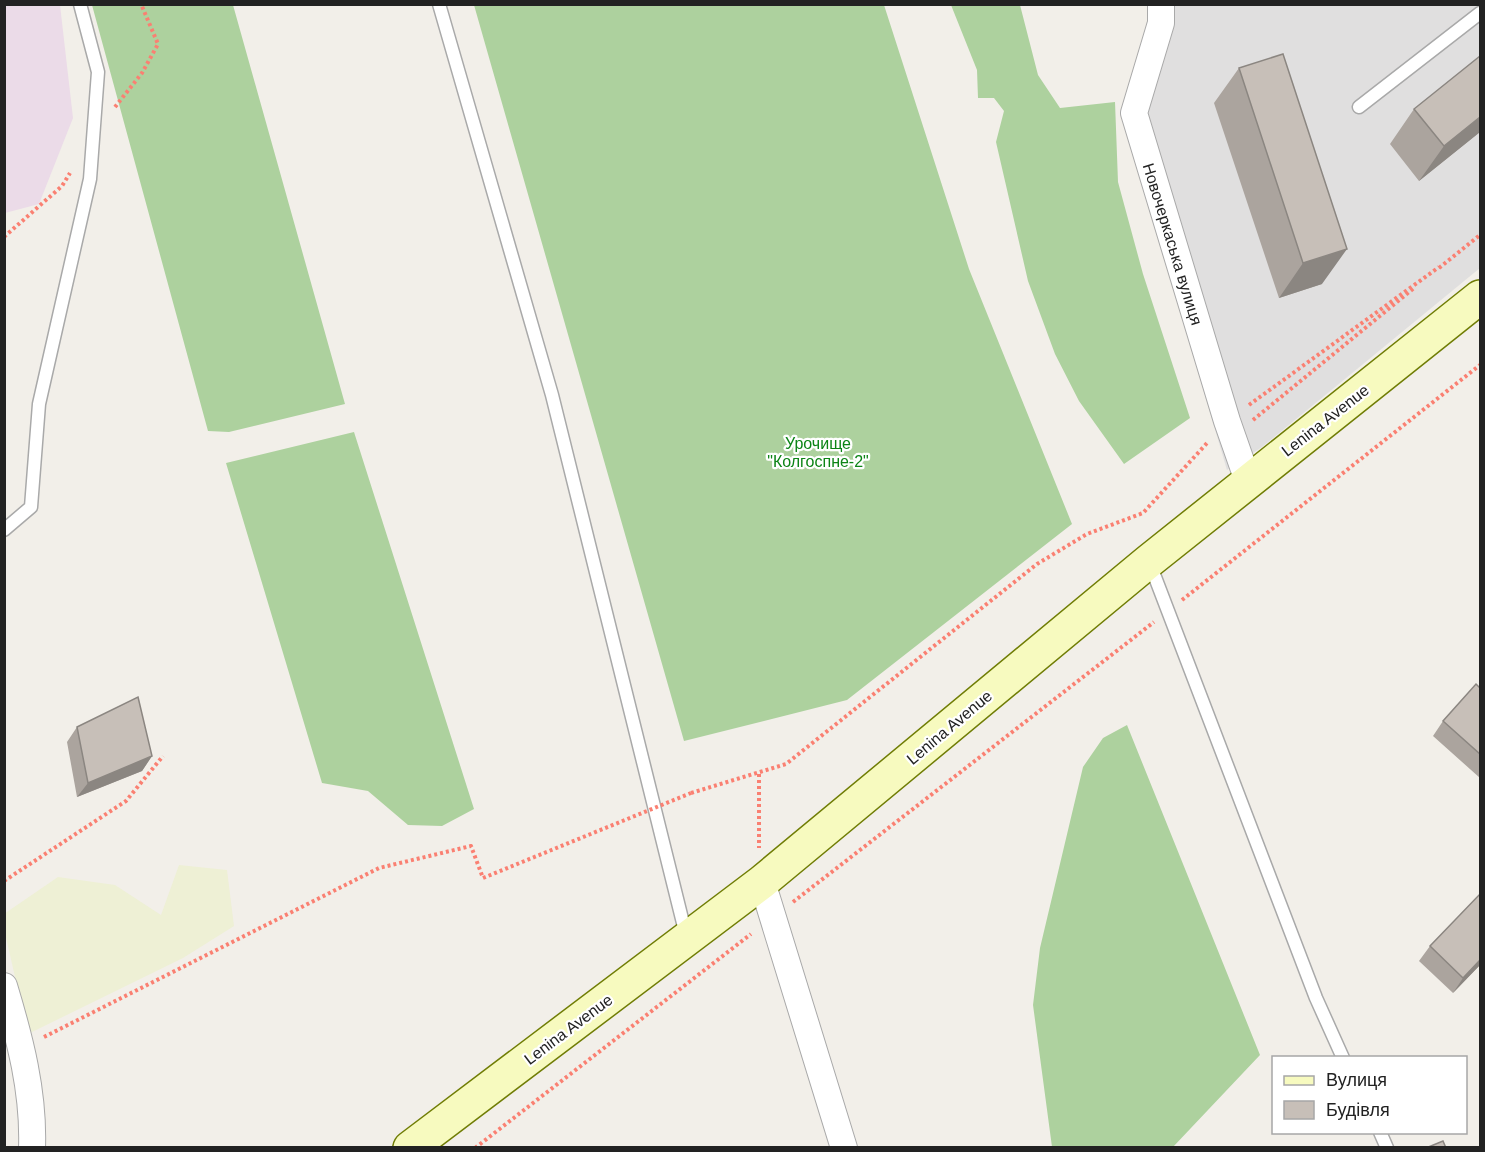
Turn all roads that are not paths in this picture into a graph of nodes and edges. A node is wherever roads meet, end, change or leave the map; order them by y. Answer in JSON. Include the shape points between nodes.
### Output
{"nodes":[{"id":1,"x":80,"y":4,"type":"edge"},
{"id":2,"x":439,"y":4,"type":"edge"},
{"id":3,"x":1161,"y":4,"type":"edge"},
{"id":4,"x":1480,"y":13,"type":"edge"},
{"id":5,"x":1359,"y":107,"type":"dead end"},
{"id":6,"x":1480,"y":297,"type":"edge"},
{"id":7,"x":1248,"y":481,"type":"junction"},
{"id":8,"x":4,"y":530,"type":"edge"},
{"id":9,"x":1149,"y":561,"type":"junction"},
{"id":10,"x":762,"y":882,"type":"junction"},
{"id":11,"x":687,"y":939,"type":"junction"},
{"id":12,"x":4,"y":986,"type":"edge"},
{"id":13,"x":1342,"y":1056,"type":"edge"},
{"id":14,"x":1381,"y":1134,"type":"edge"},
{"id":15,"x":32,"y":1148,"type":"edge"},
{"id":16,"x":410,"y":1148,"type":"edge"},
{"id":17,"x":844,"y":1148,"type":"edge"},
{"id":18,"x":1387,"y":1148,"type":"edge"}],
"edges":[{"from":1,"to":8,"type":"lane","via":[[98,72],[90,179],[39,404],[31,507]]},
{"from":2,"to":11,"type":"lane","via":[[552,394]]},
{"from":3,"to":7,"type":"street","name":"Новочеркаська вулиця","via":[[1161,23],[1134,113]]},
{"from":4,"to":5,"type":"lane"},
{"from":6,"to":7,"type":"main road","name":"Lenina Avenue"},
{"from":7,"to":9,"type":"main road","name":"Lenina Avenue"},
{"from":9,"to":10,"type":"main road","name":"Lenina Avenue"},
{"from":9,"to":13,"type":"lane","via":[[1316,998]]},
{"from":10,"to":11,"type":"main road","name":"Lenina Avenue"},
{"from":10,"to":17,"type":"street"},
{"from":11,"to":16,"type":"main road","name":"Lenina Avenue"},
{"from":12,"to":15,"type":"street","via":[[22,1048],[32,1110]]},
{"from":14,"to":18,"type":"lane"}]}
